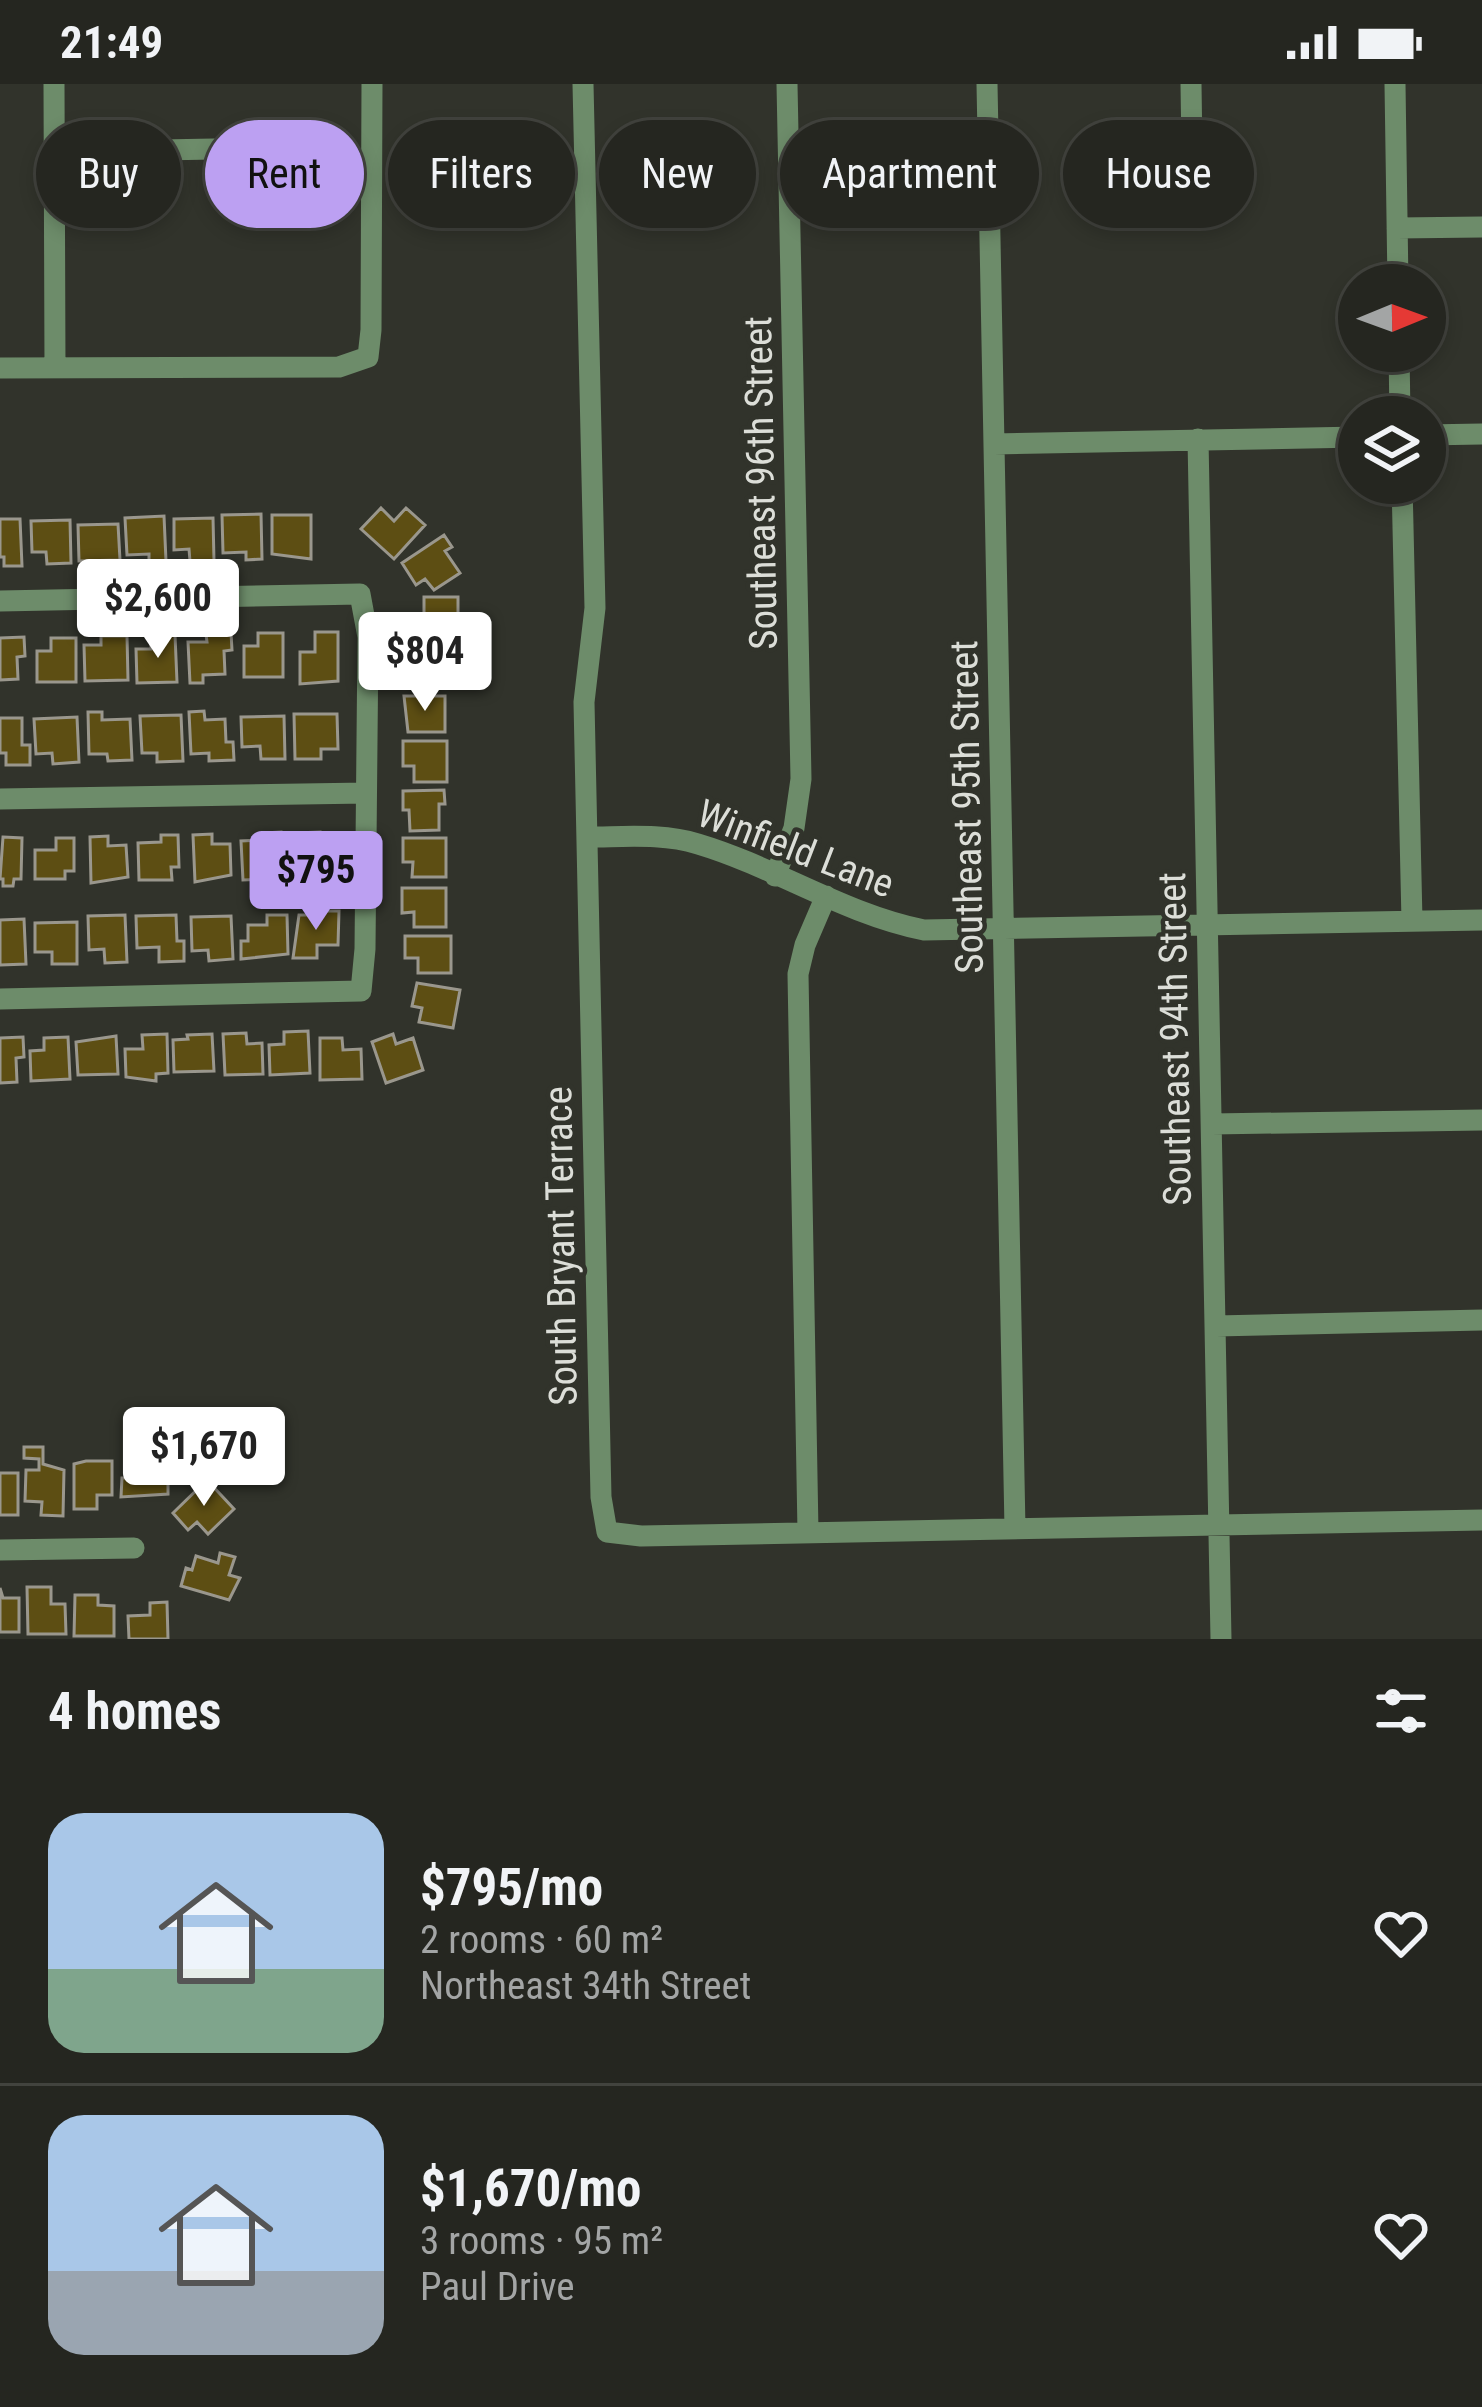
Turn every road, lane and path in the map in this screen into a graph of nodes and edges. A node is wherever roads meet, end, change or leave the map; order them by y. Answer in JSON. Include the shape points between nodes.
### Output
{"nodes":[{"id":1,"x":54,"y":84,"type":"edge"},
{"id":2,"x":372,"y":84,"type":"edge"},
{"id":3,"x":583,"y":84,"type":"edge"},
{"id":4,"x":787,"y":84,"type":"edge"},
{"id":5,"x":987,"y":84,"type":"edge"},
{"id":6,"x":1191,"y":84,"type":"edge"},
{"id":7,"x":1395,"y":84,"type":"edge"},
{"id":8,"x":53,"y":120,"type":"edge"},
{"id":9,"x":1192,"y":120,"type":"edge"},
{"id":10,"x":1482,"y":226,"type":"edge"},
{"id":11,"x":54,"y":228,"type":"edge"},
{"id":12,"x":1397,"y":228,"type":"junction"},
{"id":13,"x":1398,"y":264,"type":"edge"},
{"id":14,"x":0,"y":368,"type":"edge"},
{"id":15,"x":55,"y":368,"type":"junction"},
{"id":16,"x":1482,"y":434,"type":"edge"},
{"id":17,"x":1446,"y":435,"type":"edge"},
{"id":18,"x":1338,"y":436,"type":"edge"},
{"id":19,"x":1198,"y":439,"type":"junction"},
{"id":20,"x":994,"y":444,"type":"junction"},
{"id":21,"x":1402,"y":504,"type":"edge"},
{"id":22,"x":0,"y":601,"type":"edge"},
{"id":23,"x":367,"y":793,"type":"junction"},
{"id":24,"x":0,"y":799,"type":"edge"},
{"id":25,"x":587,"y":837,"type":"junction"},
{"id":26,"x":775,"y":876,"type":"junction"},
{"id":27,"x":826,"y":896,"type":"junction"},
{"id":28,"x":1482,"y":920,"type":"edge"},
{"id":29,"x":1412,"y":921,"type":"junction"},
{"id":30,"x":1208,"y":926,"type":"junction"},
{"id":31,"x":1004,"y":931,"type":"junction"},
{"id":32,"x":0,"y":999,"type":"edge"},
{"id":33,"x":1482,"y":1120,"type":"edge"},
{"id":34,"x":1212,"y":1124,"type":"junction"},
{"id":35,"x":1482,"y":1320,"type":"edge"},
{"id":36,"x":1216,"y":1326,"type":"junction"},
{"id":37,"x":1482,"y":1520,"type":"edge"},
{"id":38,"x":1219,"y":1525,"type":"junction"},
{"id":39,"x":1015,"y":1529,"type":"junction"},
{"id":40,"x":808,"y":1532,"type":"junction"},
{"id":41,"x":134,"y":1548,"type":"dead end"},
{"id":42,"x":0,"y":1550,"type":"edge"},
{"id":43,"x":1221,"y":1639,"type":"edge"}],
"edges":[{"from":1,"to":8,"type":"street"},
{"from":2,"to":15,"type":"street","via":[[368,357],[339,367]]},
{"from":3,"to":25,"type":"street","name":"South Bryant Terrace","via":[[595,608],[584,702]]},
{"from":4,"to":26,"type":"street","name":"Southeast 96th Street","via":[[801,779]]},
{"from":5,"to":20,"type":"street","name":"Southeast 95th Street"},
{"from":6,"to":9,"type":"street"},
{"from":7,"to":12,"type":"street"},
{"from":10,"to":12,"type":"street"},
{"from":11,"to":15,"type":"street"},
{"from":12,"to":13,"type":"street"},
{"from":14,"to":15,"type":"street"},
{"from":16,"to":17,"type":"street"},
{"from":18,"to":19,"type":"street"},
{"from":19,"to":20,"type":"street"},
{"from":19,"to":30,"type":"street","name":"Southeast 94th Street"},
{"from":20,"to":31,"type":"street","name":"Southeast 95th Street"},
{"from":21,"to":29,"type":"street"},
{"from":22,"to":23,"type":"street","via":[[360,593],[368,637]]},
{"from":23,"to":24,"type":"street"},
{"from":23,"to":32,"type":"street","via":[[361,991]]},
{"from":25,"to":26,"type":"street","name":"Winfield Lane","via":[[686,840]]},
{"from":25,"to":40,"type":"street","name":"South Bryant Terrace","via":[[607,1532]]},
{"from":26,"to":27,"type":"street","name":"Winfield Lane"},
{"from":27,"to":31,"type":"street","name":"Winfield Lane","via":[[924,930]]},
{"from":27,"to":40,"type":"street","via":[[798,974]]},
{"from":28,"to":29,"type":"street","name":"Winfield Lane"},
{"from":29,"to":30,"type":"street","name":"Winfield Lane"},
{"from":30,"to":31,"type":"street","name":"Winfield Lane"},
{"from":30,"to":34,"type":"street","name":"Southeast 94th Street"},
{"from":31,"to":39,"type":"street","name":"Southeast 95th Street"},
{"from":33,"to":34,"type":"street"},
{"from":34,"to":36,"type":"street","name":"Southeast 94th Street"},
{"from":35,"to":36,"type":"street"},
{"from":36,"to":38,"type":"street","name":"Southeast 94th Street"},
{"from":37,"to":38,"type":"street","name":"South Bryant Terrace"},
{"from":38,"to":39,"type":"street","name":"South Bryant Terrace"},
{"from":38,"to":43,"type":"street","name":"Southeast 94th Street"},
{"from":39,"to":40,"type":"street","name":"South Bryant Terrace"},
{"from":41,"to":42,"type":"street"}]}
